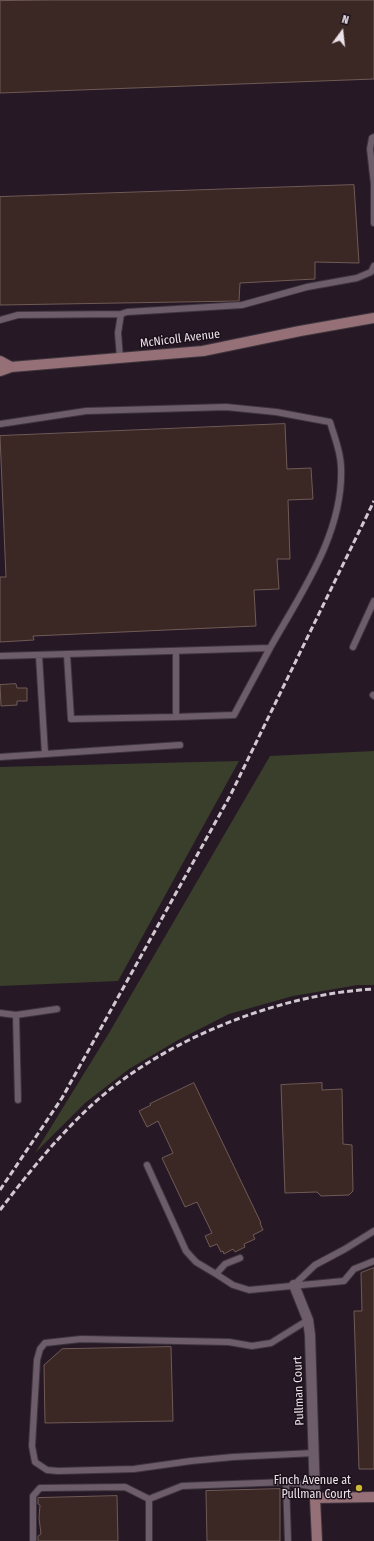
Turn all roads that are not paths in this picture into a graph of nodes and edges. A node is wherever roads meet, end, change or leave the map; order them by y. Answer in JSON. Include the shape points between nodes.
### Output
{"nodes":[{"id":1,"x":374,"y":137,"type":"edge"},
{"id":2,"x":374,"y":223,"type":"edge"},
{"id":3,"x":374,"y":266,"type":"edge"},
{"id":4,"x":120,"y":314,"type":"junction"},
{"id":5,"x":374,"y":319,"type":"edge"},
{"id":6,"x":0,"y":320,"type":"edge"},
{"id":7,"x":120,"y":358,"type":"junction"},
{"id":8,"x":0,"y":361,"type":"edge"},
{"id":9,"x":11,"y":367,"type":"junction"},
{"id":10,"x":0,"y":371,"type":"edge"},
{"id":11,"x":0,"y":424,"type":"edge"},
{"id":12,"x":374,"y":601,"type":"edge"},
{"id":13,"x":353,"y":647,"type":"dead end"},
{"id":14,"x":270,"y":648,"type":"junction"},
{"id":15,"x":176,"y":651,"type":"junction"},
{"id":16,"x":67,"y":655,"type":"junction"},
{"id":17,"x":0,"y":656,"type":"edge"},
{"id":18,"x":39,"y":656,"type":"junction"},
{"id":19,"x":176,"y":717,"type":"junction"},
{"id":20,"x":180,"y":745,"type":"dead end"},
{"id":21,"x":45,"y":754,"type":"junction"},
{"id":22,"x":0,"y":757,"type":"edge"},
{"id":23,"x":56,"y":1009,"type":"dead end"},
{"id":24,"x":0,"y":1013,"type":"edge"},
{"id":25,"x":16,"y":1015,"type":"junction"},
{"id":26,"x":18,"y":1100,"type":"dead end"},
{"id":27,"x":147,"y":1165,"type":"dead end"},
{"id":28,"x":374,"y":1231,"type":"edge"},
{"id":29,"x":240,"y":1258,"type":"dead end"},
{"id":30,"x":374,"y":1261,"type":"edge"},
{"id":31,"x":216,"y":1274,"type":"junction"},
{"id":32,"x":294,"y":1285,"type":"junction"},
{"id":33,"x":308,"y":1320,"type":"junction"},
{"id":34,"x":314,"y":1454,"type":"junction"},
{"id":35,"x":286,"y":1482,"type":"junction"},
{"id":36,"x":315,"y":1487,"type":"junction"},
{"id":37,"x":374,"y":1497,"type":"edge"},
{"id":38,"x":316,"y":1498,"type":"junction"},
{"id":39,"x":149,"y":1499,"type":"junction"},
{"id":40,"x":33,"y":1541,"type":"edge"},
{"id":41,"x":149,"y":1541,"type":"edge"},
{"id":42,"x":288,"y":1541,"type":"edge"},
{"id":43,"x":317,"y":1541,"type":"edge"}],
"edges":[{"from":1,"to":2,"type":"lane","via":[[370,149],[374,184]]},
{"from":3,"to":4,"type":"lane","via":[[371,272],[357,278],[307,287],[242,305]]},
{"from":4,"to":6,"type":"lane","via":[[18,315]]},
{"from":4,"to":7,"type":"lane"},
{"from":5,"to":7,"type":"main road","name":"McNicoll Avenue","via":[[203,351]]},
{"from":7,"to":9,"type":"main road","name":"McNicoll Avenue"},
{"from":8,"to":9,"type":"main road"},
{"from":9,"to":10,"type":"main road","name":"McNicoll Avenue"},
{"from":11,"to":14,"type":"lane","via":[[86,411],[226,407],[276,412],[330,422],[341,465],[335,519],[321,557]]},
{"from":12,"to":13,"type":"lane"},
{"from":14,"to":15,"type":"lane"},
{"from":14,"to":19,"type":"lane","via":[[234,715]]},
{"from":15,"to":16,"type":"lane"},
{"from":15,"to":19,"type":"lane"},
{"from":16,"to":18,"type":"lane"},
{"from":16,"to":19,"type":"lane","via":[[71,719]]},
{"from":17,"to":18,"type":"lane"},
{"from":18,"to":21,"type":"lane"},
{"from":20,"to":21,"type":"lane"},
{"from":21,"to":22,"type":"lane"},
{"from":23,"to":25,"type":"lane"},
{"from":24,"to":25,"type":"lane"},
{"from":25,"to":26,"type":"lane"},
{"from":27,"to":31,"type":"lane","via":[[186,1251],[196,1262]]},
{"from":28,"to":32,"type":"lane","via":[[315,1265]]},
{"from":29,"to":31,"type":"lane","via":[[225,1264]]},
{"from":30,"to":32,"type":"lane","via":[[354,1269],[344,1281]]},
{"from":31,"to":32,"type":"lane","via":[[250,1290]]},
{"from":32,"to":33,"type":"street","name":"Pullman Court"},
{"from":33,"to":34,"type":"street","name":"Pullman Court"},
{"from":33,"to":34,"type":"lane","via":[[271,1343],[252,1346],[229,1342],[81,1339],[45,1343],[40,1348],[37,1360],[32,1446],[35,1462],[40,1467],[58,1471],[134,1469],[212,1459]]},
{"from":34,"to":36,"type":"street","name":"Pullman Court"},
{"from":35,"to":36,"type":"lane"},
{"from":35,"to":39,"type":"lane","via":[[182,1486]]},
{"from":35,"to":42,"type":"lane"},
{"from":36,"to":38,"type":"street","name":"Pullman Court"},
{"from":37,"to":38,"type":"main road"},
{"from":38,"to":43,"type":"main road"},
{"from":39,"to":40,"type":"lane","via":[[125,1487],[40,1488],[33,1496]]},
{"from":39,"to":41,"type":"lane"}]}
